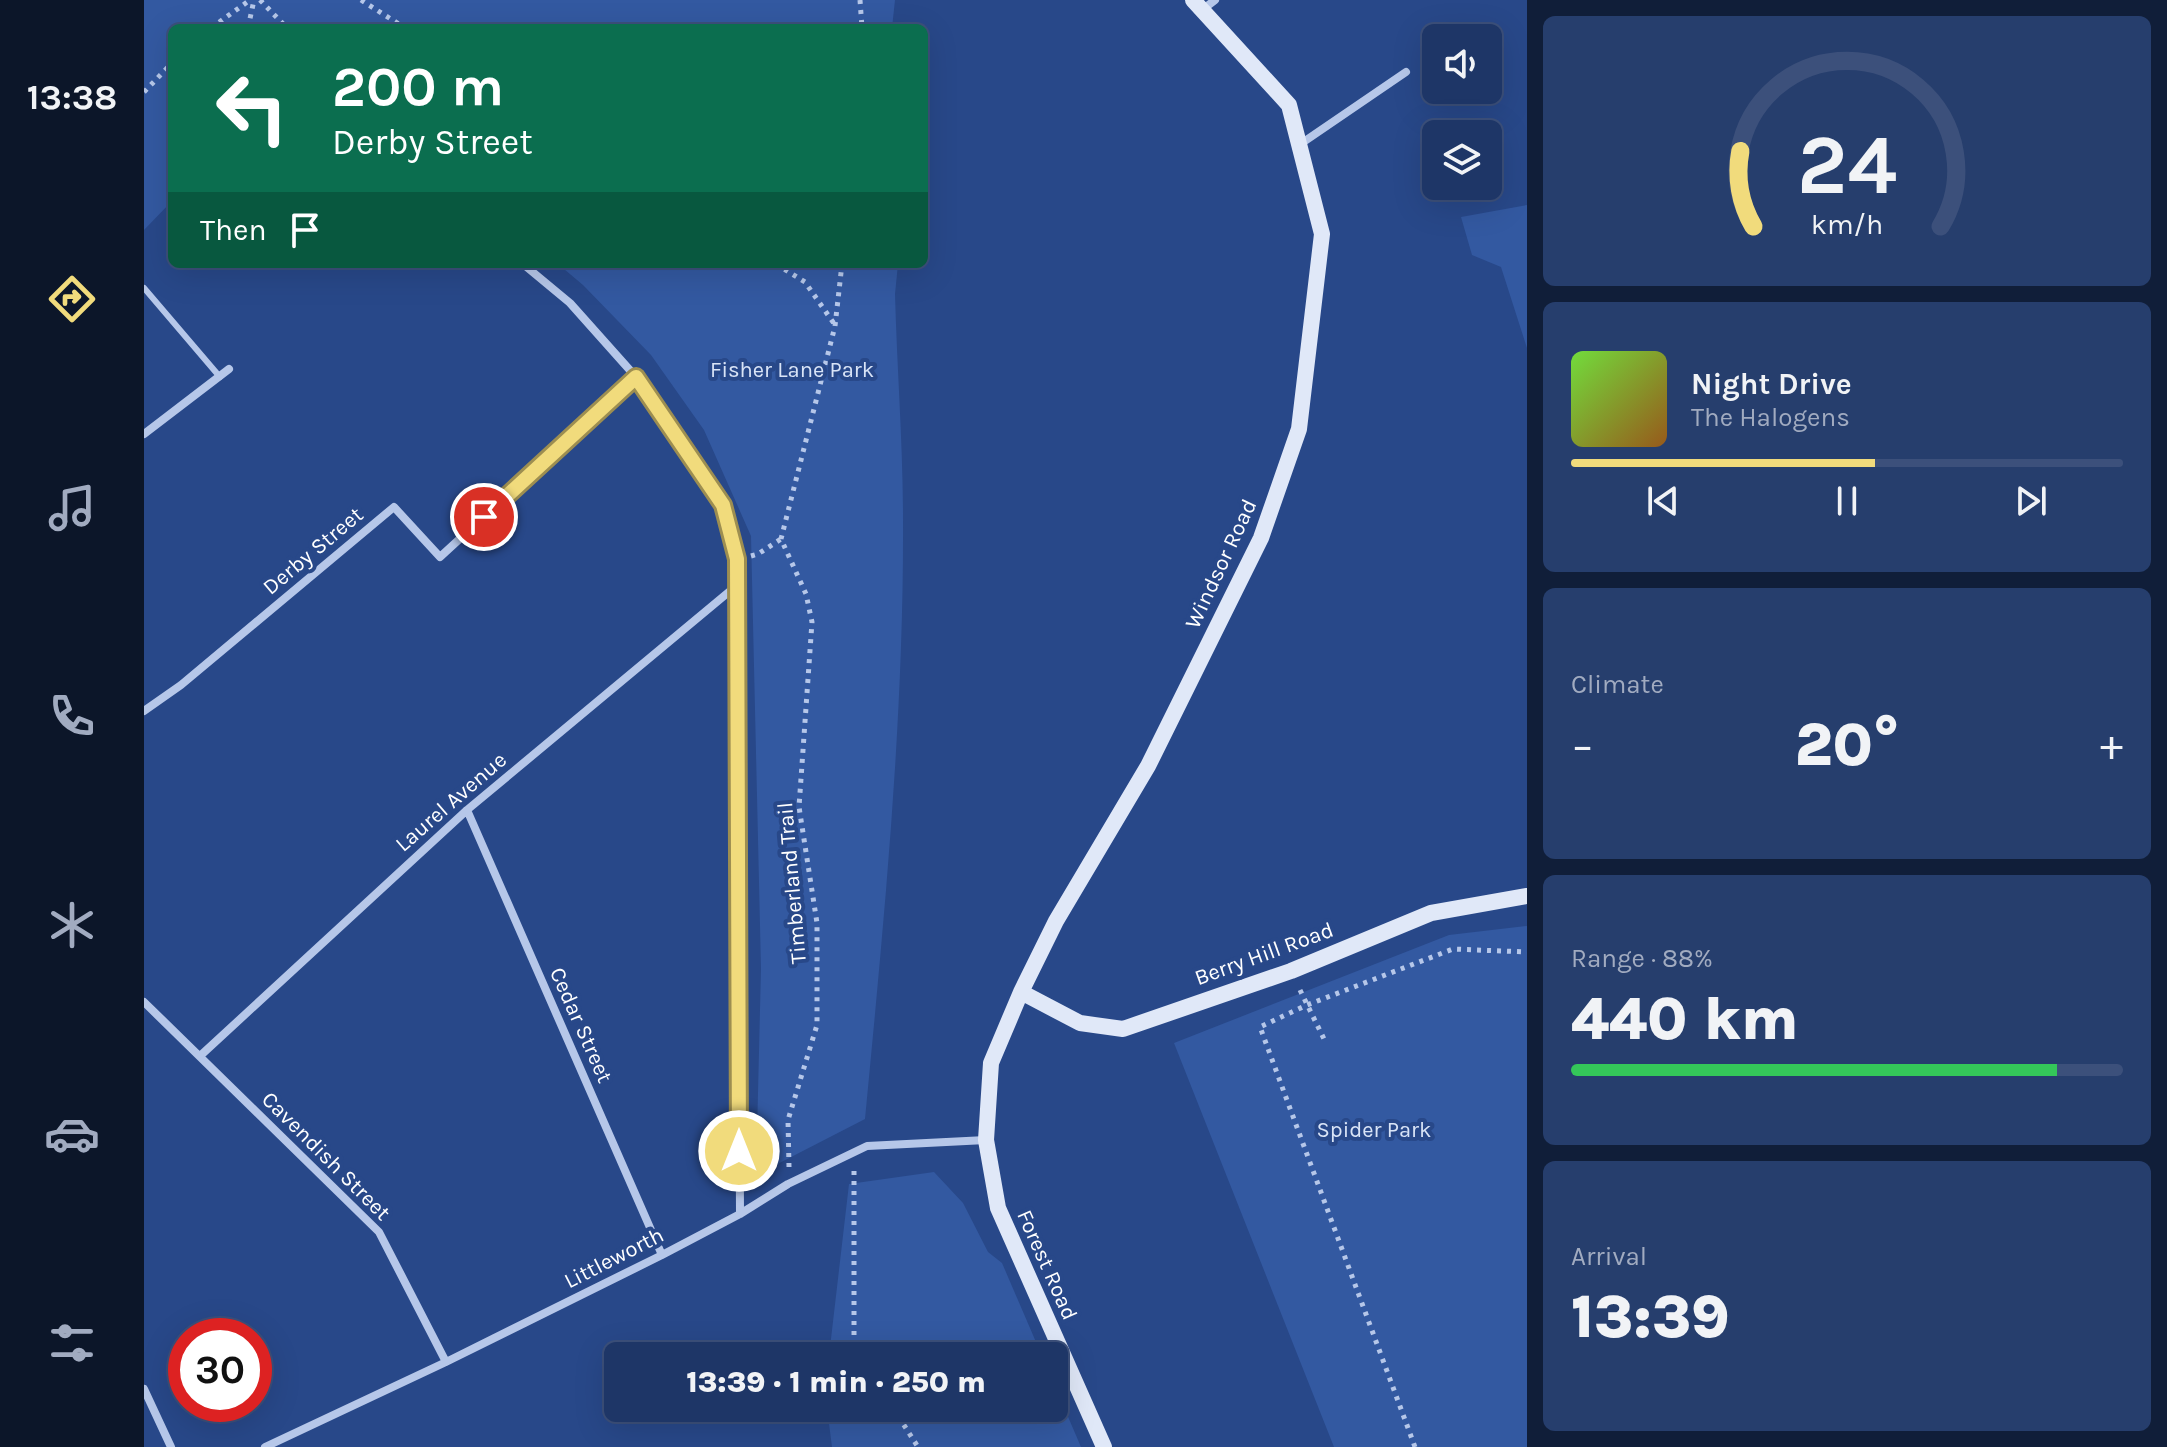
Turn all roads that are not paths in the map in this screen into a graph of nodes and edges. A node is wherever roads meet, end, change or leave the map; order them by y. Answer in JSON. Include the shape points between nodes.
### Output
{"nodes":[{"id":1,"x":1203,"y":3,"type":"edge"},
{"id":2,"x":1406,"y":72,"type":"dead end"},
{"id":3,"x":1299,"y":145,"type":"junction"},
{"id":4,"x":528,"y":268,"type":"edge"},
{"id":5,"x":144,"y":288,"type":"edge"},
{"id":6,"x":229,"y":369,"type":"dead end"},
{"id":7,"x":220,"y":377,"type":"junction"},
{"id":8,"x":636,"y":377,"type":"junction"},
{"id":9,"x":144,"y":434,"type":"edge"},
{"id":10,"x":736,"y":586,"type":"junction"},
{"id":11,"x":144,"y":711,"type":"edge"},
{"id":12,"x":467,"y":810,"type":"junction"},
{"id":13,"x":1527,"y":896,"type":"edge"},
{"id":14,"x":1021,"y":992,"type":"junction"},
{"id":15,"x":144,"y":1002,"type":"edge"},
{"id":16,"x":200,"y":1056,"type":"junction"},
{"id":17,"x":986,"y":1140,"type":"junction"},
{"id":18,"x":740,"y":1214,"type":"junction"},
{"id":19,"x":662,"y":1255,"type":"junction"},
{"id":20,"x":446,"y":1362,"type":"junction"},
{"id":21,"x":144,"y":1389,"type":"edge"},
{"id":22,"x":171,"y":1447,"type":"edge"},
{"id":23,"x":265,"y":1447,"type":"edge"},
{"id":24,"x":1104,"y":1447,"type":"edge"}],
"edges":[{"from":1,"to":3,"type":"main road","name":"Windsor Road","via":[[1289,105]]},
{"from":2,"to":3,"type":"street"},
{"from":3,"to":14,"type":"main road","name":"Windsor Road","via":[[1322,234],[1299,429],[1261,538],[1148,766],[1056,921]]},
{"from":4,"to":8,"type":"street","via":[[570,303]]},
{"from":5,"to":7,"type":"lane"},
{"from":6,"to":7,"type":"street"},
{"from":7,"to":9,"type":"street"},
{"from":8,"to":10,"type":"street","via":[[723,505],[737,559]]},
{"from":8,"to":11,"type":"street","name":"Derby Street","via":[[440,557],[394,507]]},
{"from":10,"to":12,"type":"street","name":"Laurel Avenue"},
{"from":10,"to":18,"type":"street"},
{"from":12,"to":16,"type":"street","name":"Laurel Avenue"},
{"from":12,"to":19,"type":"street","name":"Cedar Street"},
{"from":13,"to":14,"type":"main road","name":"Berry Hill Road","via":[[1431,913],[1291,971],[1123,1029],[1080,1023]]},
{"from":14,"to":17,"type":"main road","name":"Windsor Road","via":[[991,1063]]},
{"from":15,"to":16,"type":"street","name":"Cavendish Street"},
{"from":16,"to":20,"type":"street","name":"Cavendish Street","via":[[379,1232]]},
{"from":17,"to":18,"type":"street","name":"Littleworth","via":[[867,1146]]},
{"from":17,"to":24,"type":"main road","name":"Forest Road","via":[[998,1208]]},
{"from":18,"to":19,"type":"street","name":"Littleworth"},
{"from":19,"to":20,"type":"street","name":"Littleworth"},
{"from":20,"to":23,"type":"street","name":"Littleworth"},
{"from":21,"to":22,"type":"street"}]}
